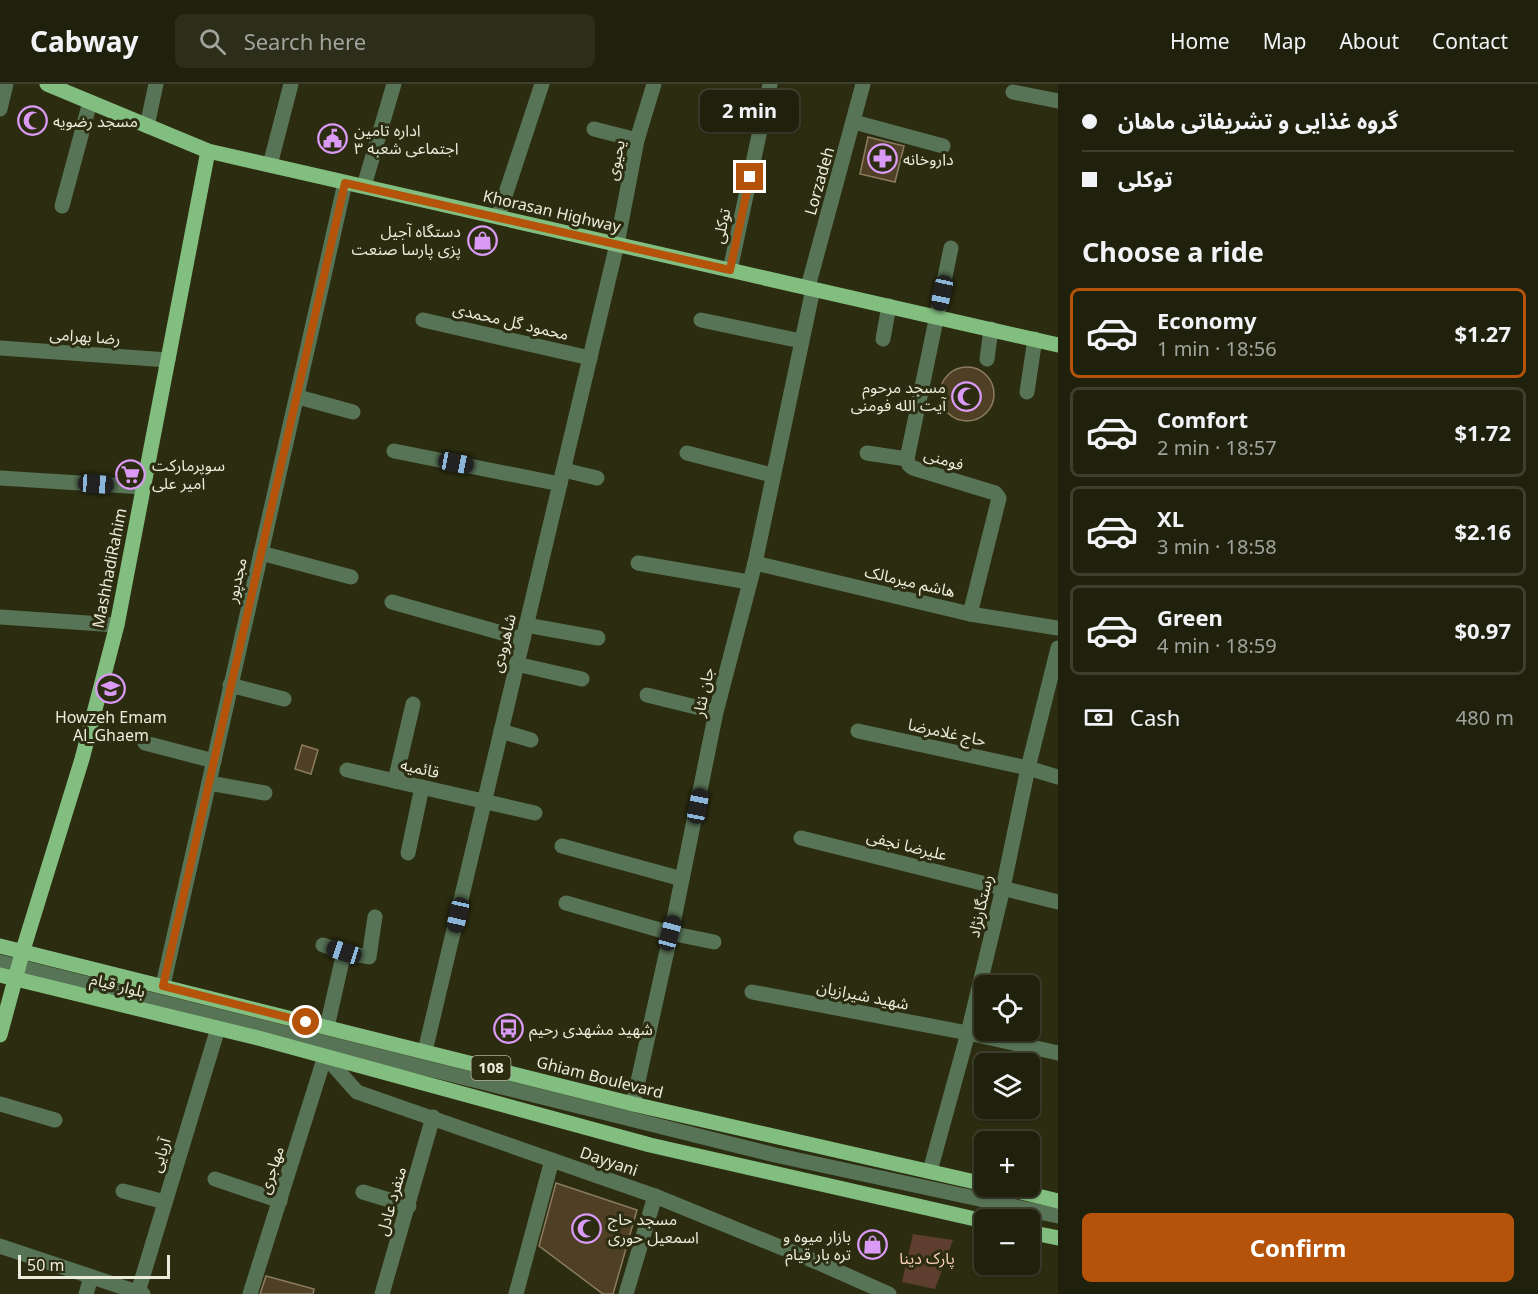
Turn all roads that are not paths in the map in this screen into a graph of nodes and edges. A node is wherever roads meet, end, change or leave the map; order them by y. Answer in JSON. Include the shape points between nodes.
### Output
{"nodes":[{"id":1,"x":6,"y":84,"type":"edge"},
{"id":2,"x":47,"y":84,"type":"edge"},
{"id":3,"x":156,"y":84,"type":"edge"},
{"id":4,"x":291,"y":84,"type":"edge"},
{"id":5,"x":394,"y":84,"type":"edge"},
{"id":6,"x":542,"y":84,"type":"edge"},
{"id":7,"x":654,"y":84,"type":"edge"},
{"id":8,"x":770,"y":84,"type":"edge"},
{"id":9,"x":862,"y":84,"type":"edge"},
{"id":10,"x":1013,"y":92,"type":"dead end"},
{"id":11,"x":1058,"y":101,"type":"edge"},
{"id":12,"x":90,"y":102,"type":"junction"},
{"id":13,"x":0,"y":109,"type":"edge"},
{"id":14,"x":854,"y":122,"type":"junction"},
{"id":15,"x":147,"y":126,"type":"junction"},
{"id":16,"x":594,"y":129,"type":"dead end"},
{"id":17,"x":637,"y":140,"type":"junction"},
{"id":18,"x":943,"y":146,"type":"dead end"},
{"id":19,"x":208,"y":151,"type":"junction"},
{"id":20,"x":270,"y":165,"type":"junction"},
{"id":21,"x":345,"y":183,"type":"junction"},
{"id":22,"x":364,"y":186,"type":"junction"},
{"id":23,"x":62,"y":206,"type":"dead end"},
{"id":24,"x":498,"y":217,"type":"junction"},
{"id":25,"x":617,"y":244,"type":"junction"},
{"id":26,"x":951,"y":248,"type":"dead end"},
{"id":27,"x":730,"y":270,"type":"junction"},
{"id":28,"x":810,"y":288,"type":"junction"},
{"id":29,"x":890,"y":306,"type":"junction"},
{"id":30,"x":937,"y":316,"type":"junction"},
{"id":31,"x":423,"y":320,"type":"dead end"},
{"id":32,"x":701,"y":320,"type":"dead end"},
{"id":33,"x":991,"y":329,"type":"junction"},
{"id":34,"x":883,"y":339,"type":"dead end"},
{"id":35,"x":1035,"y":339,"type":"junction"},
{"id":36,"x":801,"y":341,"type":"junction"},
{"id":37,"x":1058,"y":345,"type":"edge"},
{"id":38,"x":0,"y":348,"type":"edge"},
{"id":39,"x":590,"y":357,"type":"junction"},
{"id":40,"x":987,"y":358,"type":"dead end"},
{"id":41,"x":168,"y":360,"type":"junction"},
{"id":42,"x":1027,"y":392,"type":"dead end"},
{"id":43,"x":298,"y":397,"type":"junction"},
{"id":44,"x":353,"y":412,"type":"dead end"},
{"id":45,"x":394,"y":451,"type":"dead end"},
{"id":46,"x":687,"y":453,"type":"dead end"},
{"id":47,"x":867,"y":453,"type":"dead end"},
{"id":48,"x":907,"y":459,"type":"junction"},
{"id":49,"x":772,"y":475,"type":"junction"},
{"id":50,"x":562,"y":477,"type":"junction"},
{"id":51,"x":0,"y":478,"type":"edge"},
{"id":52,"x":597,"y":478,"type":"dead end"},
{"id":53,"x":144,"y":488,"type":"junction"},
{"id":54,"x":261,"y":553,"type":"junction"},
{"id":55,"x":638,"y":562,"type":"dead end"},
{"id":56,"x":754,"y":562,"type":"junction"},
{"id":57,"x":351,"y":577,"type":"dead end"},
{"id":58,"x":749,"y":582,"type":"junction"},
{"id":59,"x":392,"y":602,"type":"dead end"},
{"id":60,"x":970,"y":614,"type":"junction"},
{"id":61,"x":0,"y":617,"type":"edge"},
{"id":62,"x":117,"y":625,"type":"junction"},
{"id":63,"x":1058,"y":628,"type":"edge"},
{"id":64,"x":525,"y":632,"type":"junction"},
{"id":65,"x":598,"y":638,"type":"dead end"},
{"id":66,"x":1058,"y":648,"type":"edge"},
{"id":67,"x":516,"y":664,"type":"junction"},
{"id":68,"x":582,"y":679,"type":"dead end"},
{"id":69,"x":230,"y":685,"type":"junction"},
{"id":70,"x":646,"y":695,"type":"dead end"},
{"id":71,"x":284,"y":699,"type":"dead end"},
{"id":72,"x":413,"y":704,"type":"dead end"},
{"id":73,"x":716,"y":712,"type":"junction"},
{"id":74,"x":501,"y":731,"type":"junction"},
{"id":75,"x":858,"y":731,"type":"dead end"},
{"id":76,"x":531,"y":740,"type":"dead end"},
{"id":77,"x":145,"y":743,"type":"dead end"},
{"id":78,"x":214,"y":761,"type":"junction"},
{"id":79,"x":1028,"y":768,"type":"junction"},
{"id":80,"x":347,"y":770,"type":"dead end"},
{"id":81,"x":1058,"y":777,"type":"edge"},
{"id":82,"x":395,"y":781,"type":"junction"},
{"id":83,"x":209,"y":783,"type":"junction"},
{"id":84,"x":422,"y":787,"type":"junction"},
{"id":85,"x":265,"y":793,"type":"dead end"},
{"id":86,"x":484,"y":801,"type":"junction"},
{"id":87,"x":535,"y":813,"type":"dead end"},
{"id":88,"x":801,"y":838,"type":"dead end"},
{"id":89,"x":562,"y":846,"type":"dead end"},
{"id":90,"x":408,"y":853,"type":"dead end"},
{"id":91,"x":682,"y":879,"type":"junction"},
{"id":92,"x":1004,"y":888,"type":"junction"},
{"id":93,"x":1058,"y":902,"type":"edge"},
{"id":94,"x":566,"y":903,"type":"dead end"},
{"id":95,"x":375,"y":917,"type":"dead end"},
{"id":96,"x":670,"y":933,"type":"junction"},
{"id":97,"x":714,"y":942,"type":"dead end"},
{"id":98,"x":0,"y":944,"type":"edge"},
{"id":99,"x":323,"y":945,"type":"dead end"},
{"id":100,"x":344,"y":952,"type":"junction"},
{"id":101,"x":0,"y":962,"type":"edge"},
{"id":102,"x":14,"y":967,"type":"edge"},
{"id":103,"x":163,"y":986,"type":"junction"},
{"id":104,"x":752,"y":992,"type":"dead end"},
{"id":105,"x":327,"y":1027,"type":"junction"},
{"id":106,"x":218,"y":1028,"type":"junction"},
{"id":107,"x":968,"y":1033,"type":"junction"},
{"id":108,"x":0,"y":1035,"type":"edge"},
{"id":109,"x":425,"y":1052,"type":"junction"},
{"id":110,"x":1058,"y":1053,"type":"edge"},
{"id":111,"x":325,"y":1056,"type":"junction"},
{"id":112,"x":0,"y":1104,"type":"edge"},
{"id":113,"x":633,"y":1104,"type":"junction"},
{"id":114,"x":433,"y":1117,"type":"junction"},
{"id":115,"x":55,"y":1120,"type":"dead end"},
{"id":116,"x":552,"y":1160,"type":"junction"},
{"id":117,"x":930,"y":1171,"type":"junction"},
{"id":118,"x":215,"y":1179,"type":"dead end"},
{"id":119,"x":974,"y":1182,"type":"edge"},
{"id":120,"x":123,"y":1191,"type":"dead end"},
{"id":121,"x":363,"y":1192,"type":"dead end"},
{"id":122,"x":655,"y":1196,"type":"junction"},
{"id":123,"x":1040,"y":1197,"type":"edge"},
{"id":124,"x":280,"y":1201,"type":"junction"},
{"id":125,"x":1058,"y":1201,"type":"edge"},
{"id":126,"x":165,"y":1202,"type":"junction"},
{"id":127,"x":409,"y":1206,"type":"junction"},
{"id":128,"x":1058,"y":1216,"type":"edge"},
{"id":129,"x":974,"y":1219,"type":"edge"},
{"id":130,"x":1040,"y":1234,"type":"edge"},
{"id":131,"x":1058,"y":1238,"type":"edge"},
{"id":132,"x":0,"y":1246,"type":"edge"},
{"id":133,"x":91,"y":1277,"type":"junction"},
{"id":134,"x":140,"y":1293,"type":"edge"},
{"id":135,"x":86,"y":1294,"type":"edge"},
{"id":136,"x":249,"y":1294,"type":"edge"},
{"id":137,"x":382,"y":1294,"type":"edge"},
{"id":138,"x":516,"y":1294,"type":"edge"},
{"id":139,"x":626,"y":1294,"type":"edge"},
{"id":140,"x":889,"y":1294,"type":"edge"}],
"edges":[{"from":1,"to":13,"type":"street"},
{"from":2,"to":12,"type":"main road","name":"Khorasan Highway"},
{"from":3,"to":15,"type":"street"},
{"from":4,"to":20,"type":"street"},
{"from":5,"to":22,"type":"street"},
{"from":6,"to":24,"type":"street"},
{"from":7,"to":17,"type":"street","name":"یحیوی"},
{"from":8,"to":27,"type":"street","name":"توکلی"},
{"from":9,"to":14,"type":"street","name":"Lorzadeh"},
{"from":10,"to":11,"type":"street"},
{"from":12,"to":15,"type":"main road","name":"Khorasan Highway"},
{"from":12,"to":23,"type":"street"},
{"from":14,"to":18,"type":"street"},
{"from":14,"to":28,"type":"street","name":"Lorzadeh"},
{"from":15,"to":19,"type":"main road","name":"Khorasan Highway"},
{"from":16,"to":17,"type":"street"},
{"from":17,"to":25,"type":"street","name":"یحیوی"},
{"from":19,"to":20,"type":"main road","name":"Khorasan Highway"},
{"from":19,"to":41,"type":"main road","name":"MashhadiRahim"},
{"from":20,"to":21,"type":"main road","name":"Khorasan Highway"},
{"from":21,"to":22,"type":"main road","name":"Khorasan Highway"},
{"from":21,"to":43,"type":"street","name":"مجدپور"},
{"from":22,"to":24,"type":"main road","name":"Khorasan Highway"},
{"from":24,"to":25,"type":"main road","name":"Khorasan Highway"},
{"from":25,"to":27,"type":"main road","name":"Khorasan Highway"},
{"from":25,"to":39,"type":"street","name":"شاهرودی"},
{"from":26,"to":30,"type":"street","name":"فومنی"},
{"from":27,"to":28,"type":"main road","name":"Khorasan Highway"},
{"from":28,"to":29,"type":"main road","name":"Khorasan Highway"},
{"from":28,"to":36,"type":"street","name":"جان نثار"},
{"from":29,"to":30,"type":"main road","name":"Khorasan Highway"},
{"from":29,"to":34,"type":"street"},
{"from":30,"to":33,"type":"main road","name":"Khorasan Highway"},
{"from":30,"to":48,"type":"street","name":"فومنی"},
{"from":31,"to":39,"type":"street","name":"محمود گل محمدی"},
{"from":32,"to":36,"type":"street"},
{"from":33,"to":35,"type":"main road","name":"Khorasan Highway"},
{"from":33,"to":40,"type":"street"},
{"from":35,"to":37,"type":"main road","name":"Khorasan Highway"},
{"from":35,"to":42,"type":"street"},
{"from":36,"to":49,"type":"street","name":"جان نثار"},
{"from":38,"to":41,"type":"street","name":"رضا بهرامی"},
{"from":39,"to":50,"type":"street","name":"شاهرودی"},
{"from":41,"to":53,"type":"main road","name":"MashhadiRahim"},
{"from":43,"to":44,"type":"street"},
{"from":43,"to":54,"type":"street","name":"مجدپور"},
{"from":45,"to":50,"type":"street"},
{"from":46,"to":49,"type":"street"},
{"from":47,"to":48,"type":"street"},
{"from":48,"to":60,"type":"street","name":"فومنی","via":[[912,468],[995,493],[999,498]]},
{"from":49,"to":56,"type":"street","name":"جان نثار"},
{"from":50,"to":52,"type":"street"},
{"from":50,"to":64,"type":"street","name":"شاهرودی"},
{"from":51,"to":53,"type":"street"},
{"from":53,"to":62,"type":"main road","name":"MashhadiRahim"},
{"from":54,"to":57,"type":"street"},
{"from":54,"to":69,"type":"street","name":"مجدپور"},
{"from":55,"to":58,"type":"street"},
{"from":56,"to":58,"type":"street","name":"جان نثار"},
{"from":56,"to":60,"type":"street","name":"هاشم میرمالک"},
{"from":58,"to":73,"type":"street","name":"جان نثار"},
{"from":59,"to":64,"type":"street"},
{"from":60,"to":63,"type":"street","name":"هاشم میرمالک"},
{"from":61,"to":62,"type":"street"},
{"from":62,"to":102,"type":"main road","name":"MashhadiRahim","via":[[82,759]]},
{"from":64,"to":65,"type":"street"},
{"from":64,"to":67,"type":"street","name":"شاهرودی"},
{"from":66,"to":79,"type":"street","name":"رستگارنژاد"},
{"from":67,"to":68,"type":"street"},
{"from":67,"to":74,"type":"street","name":"شاهرودی"},
{"from":69,"to":71,"type":"street"},
{"from":69,"to":78,"type":"street","name":"مجدپور"},
{"from":70,"to":73,"type":"street"},
{"from":72,"to":82,"type":"street"},
{"from":73,"to":91,"type":"street","name":"جان نثار"},
{"from":74,"to":76,"type":"street"},
{"from":74,"to":86,"type":"street","name":"شاهرودی"},
{"from":75,"to":79,"type":"street","name":"حاج غلامرضا"},
{"from":77,"to":78,"type":"street"},
{"from":78,"to":83,"type":"street","name":"مجدپور"},
{"from":79,"to":81,"type":"street","name":"حاج غلامرضا"},
{"from":79,"to":92,"type":"street","name":"رستگارنژاد"},
{"from":80,"to":82,"type":"street","name":"قائمیه"},
{"from":82,"to":84,"type":"street","name":"قائمیه"},
{"from":83,"to":85,"type":"street"},
{"from":83,"to":103,"type":"street","name":"مجدپور"},
{"from":84,"to":86,"type":"street","name":"قائمیه"},
{"from":84,"to":90,"type":"street"},
{"from":86,"to":87,"type":"street","name":"قائمیه"},
{"from":86,"to":109,"type":"street","name":"شاهرودی"},
{"from":88,"to":92,"type":"street","name":"علیرضا نجفی"},
{"from":89,"to":91,"type":"street"},
{"from":91,"to":96,"type":"street","name":"جان نثار"},
{"from":92,"to":93,"type":"street","name":"علیرضا نجفی"},
{"from":92,"to":107,"type":"street","name":"رستگارنژاد"},
{"from":94,"to":96,"type":"street"},
{"from":95,"to":100,"type":"street","via":[[369,957]]},
{"from":96,"to":97,"type":"street"},
{"from":96,"to":113,"type":"street","name":"جان نثار"},
{"from":98,"to":102,"type":"main road","name":"Ghiam Boulevard","number":"108"},
{"from":99,"to":100,"type":"street"},
{"from":100,"to":105,"type":"street"},
{"from":101,"to":102,"type":"street"},
{"from":102,"to":103,"type":"main road","name":"Ghiam Boulevard","number":"108"},
{"from":102,"to":106,"type":"main road","name":"بلوار قیام","number":"108"},
{"from":102,"to":108,"type":"main road","name":"MashhadiRahim"},
{"from":102,"to":128,"type":"street","via":[[775,1155]]},
{"from":103,"to":105,"type":"main road","name":"Ghiam Boulevard","number":"108"},
{"from":104,"to":107,"type":"street","name":"شهید شیرازیان"},
{"from":105,"to":109,"type":"main road","name":"Ghiam Boulevard","number":"108"},
{"from":106,"to":111,"type":"main road","number":"108"},
{"from":106,"to":126,"type":"street","name":"آریایی"},
{"from":107,"to":110,"type":"street","name":"شهید شیرازیان"},
{"from":107,"to":117,"type":"street","name":"رستگارنژاد"},
{"from":109,"to":113,"type":"main road","name":"Ghiam Boulevard","number":"108"},
{"from":111,"to":114,"type":"street","name":"Dayyani","via":[[357,1092]]},
{"from":111,"to":124,"type":"street","name":"مهاجری"},
{"from":111,"to":129,"type":"main road","number":"108","via":[[650,1145]]},
{"from":112,"to":115,"type":"street"},
{"from":113,"to":117,"type":"main road","name":"Ghiam Boulevard","number":"108"},
{"from":114,"to":116,"type":"street","name":"Dayyani"},
{"from":114,"to":127,"type":"street","name":"منفرد عادل"},
{"from":116,"to":122,"type":"street","name":"Dayyani"},
{"from":116,"to":138,"type":"street"},
{"from":117,"to":119,"type":"main road","name":"Ghiam Boulevard","number":"108"},
{"from":118,"to":124,"type":"street"},
{"from":120,"to":126,"type":"street"},
{"from":121,"to":127,"type":"street"},
{"from":122,"to":139,"type":"street"},
{"from":122,"to":140,"type":"street","name":"Dayyani"},
{"from":123,"to":125,"type":"main road"},
{"from":124,"to":136,"type":"street","name":"مهاجری"},
{"from":126,"to":134,"type":"street","name":"آریایی"},
{"from":127,"to":137,"type":"street","name":"منفرد عادل"},
{"from":130,"to":131,"type":"main road"},
{"from":132,"to":133,"type":"street"},
{"from":133,"to":134,"type":"street"},
{"from":133,"to":135,"type":"street"}]}
